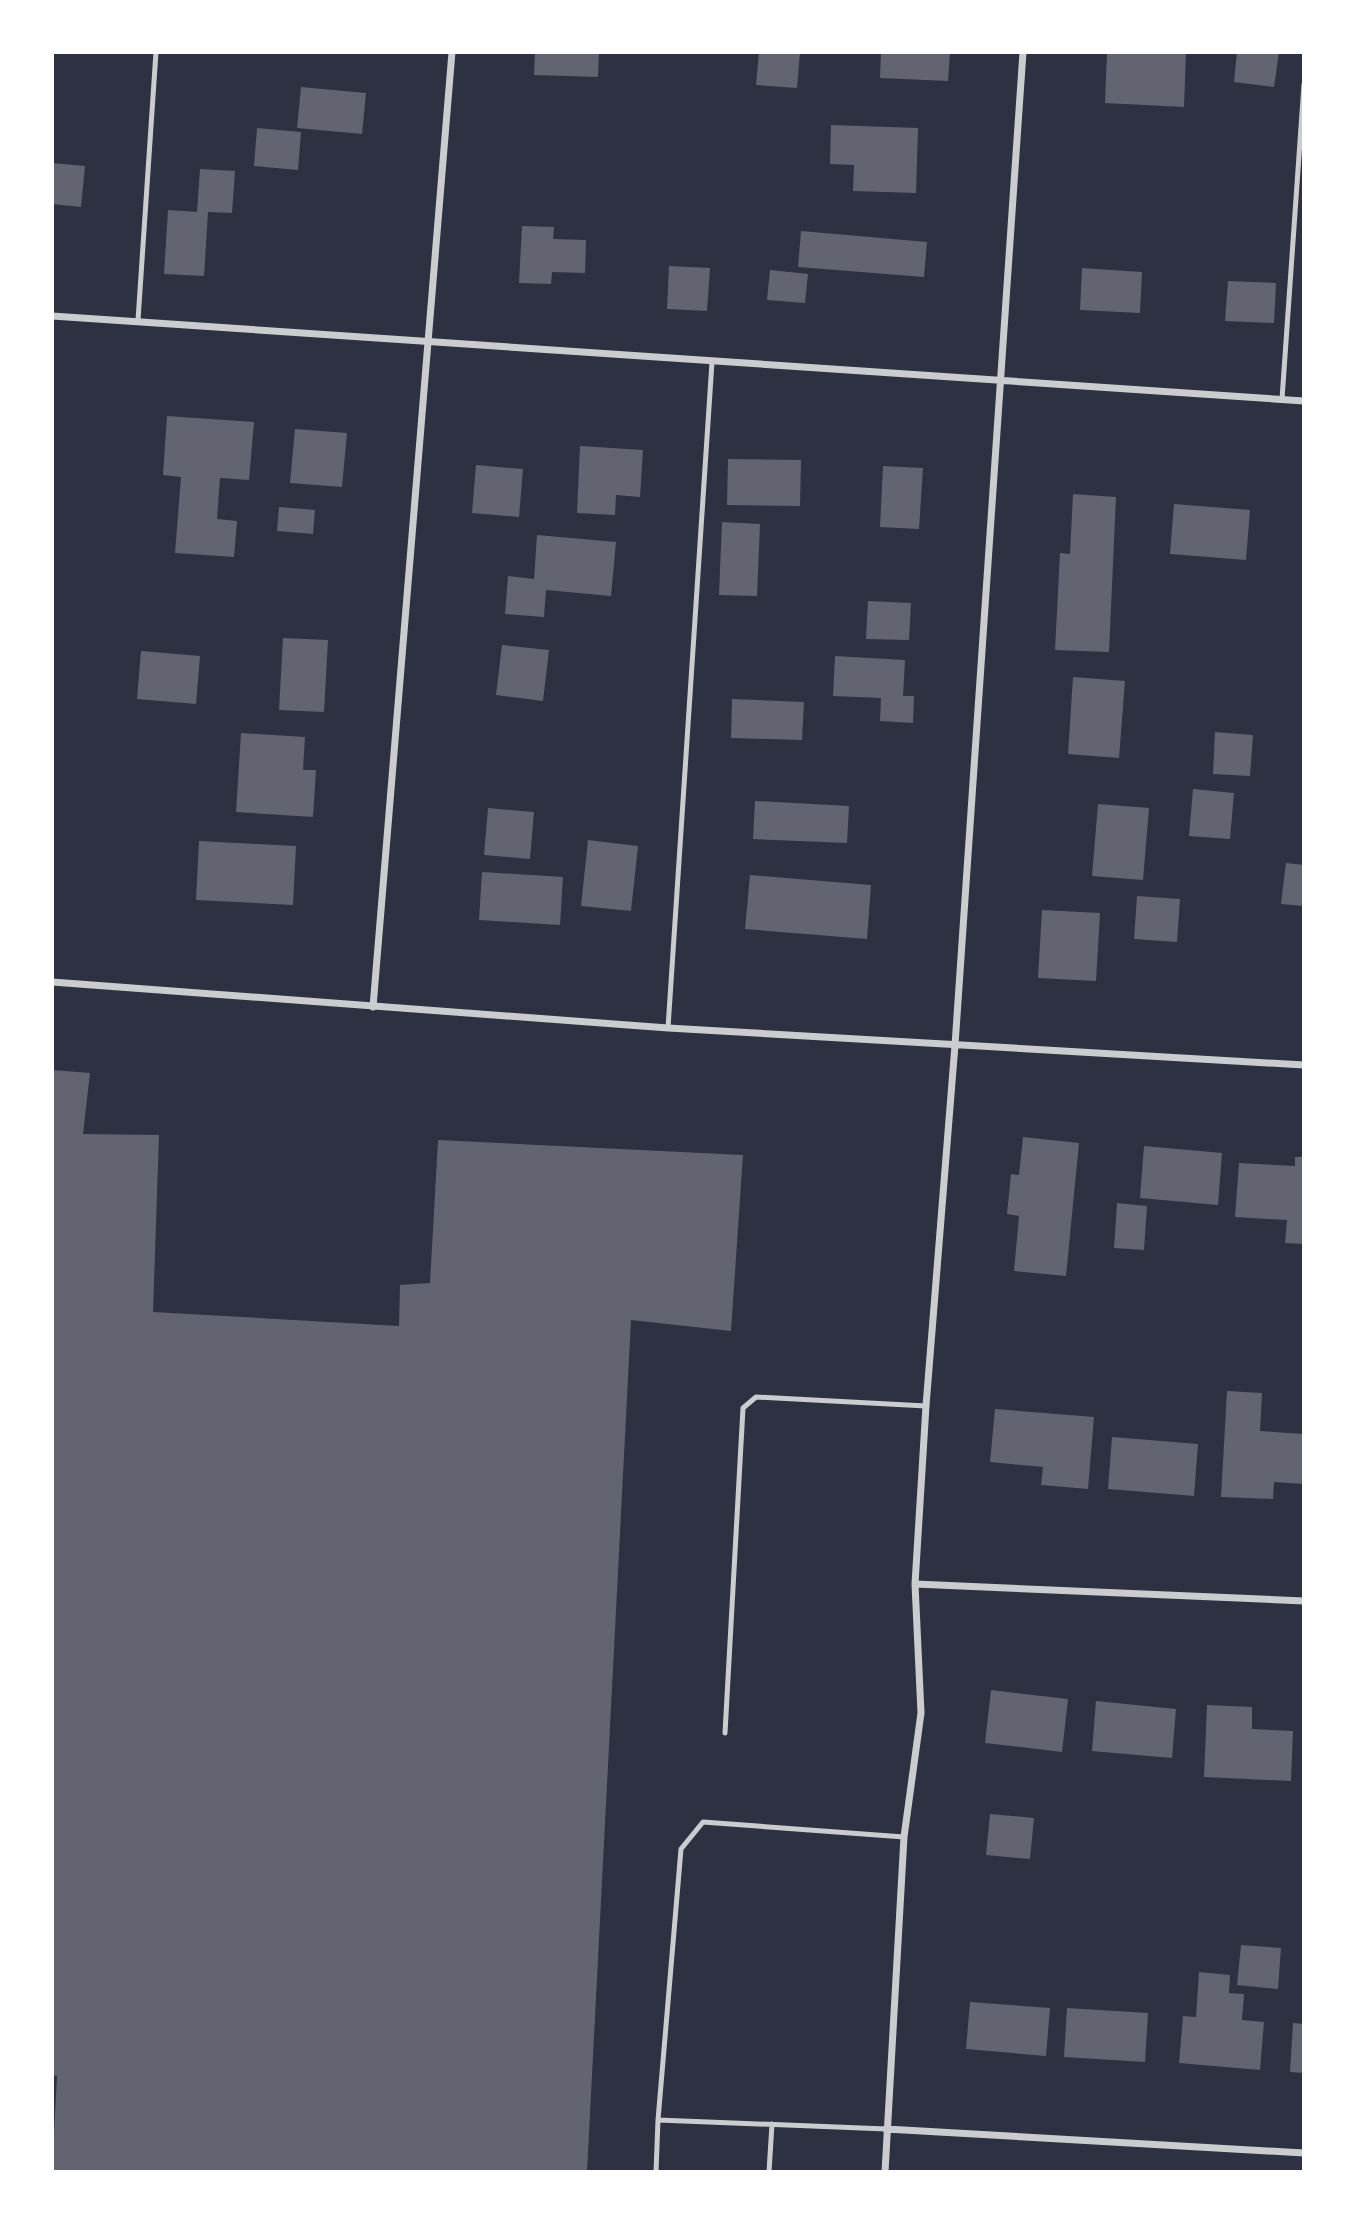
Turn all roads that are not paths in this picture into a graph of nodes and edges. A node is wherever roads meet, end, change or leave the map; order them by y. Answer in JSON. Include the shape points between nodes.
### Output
{"nodes":[{"id":1,"x":156,"y":52,"type":"edge"},
{"id":2,"x":452,"y":52,"type":"edge"},
{"id":3,"x":1023,"y":52,"type":"edge"},
{"id":4,"x":1304,"y":84,"type":"edge"},
{"id":5,"x":52,"y":316,"type":"edge"},
{"id":6,"x":138,"y":320,"type":"junction"},
{"id":7,"x":429,"y":341,"type":"junction"},
{"id":8,"x":712,"y":362,"type":"junction"},
{"id":9,"x":1002,"y":380,"type":"junction"},
{"id":10,"x":1282,"y":400,"type":"junction"},
{"id":11,"x":1304,"y":401,"type":"edge"},
{"id":12,"x":52,"y":982,"type":"edge"},
{"id":13,"x":373,"y":1007,"type":"junction"},
{"id":14,"x":668,"y":1028,"type":"junction"},
{"id":15,"x":955,"y":1045,"type":"junction"},
{"id":16,"x":1304,"y":1065,"type":"edge"},
{"id":17,"x":926,"y":1406,"type":"junction"},
{"id":18,"x":915,"y":1584,"type":"junction"},
{"id":19,"x":1304,"y":1601,"type":"edge"},
{"id":20,"x":725,"y":1733,"type":"dead end"},
{"id":21,"x":904,"y":1837,"type":"junction"},
{"id":22,"x":658,"y":2120,"type":"junction"},
{"id":23,"x":772,"y":2124,"type":"junction"},
{"id":24,"x":886,"y":2129,"type":"junction"},
{"id":25,"x":1304,"y":2153,"type":"edge"},
{"id":26,"x":656,"y":2172,"type":"edge"},
{"id":27,"x":769,"y":2172,"type":"edge"},
{"id":28,"x":885,"y":2172,"type":"edge"}],
"edges":[{"from":1,"to":6,"type":"lane"},
{"from":2,"to":7,"type":"street"},
{"from":3,"to":9,"type":"street"},
{"from":4,"to":10,"type":"lane"},
{"from":5,"to":6,"type":"street"},
{"from":6,"to":7,"type":"street"},
{"from":7,"to":8,"type":"street"},
{"from":7,"to":13,"type":"street"},
{"from":8,"to":9,"type":"street"},
{"from":8,"to":14,"type":"lane"},
{"from":9,"to":10,"type":"street"},
{"from":9,"to":15,"type":"street"},
{"from":10,"to":11,"type":"street"},
{"from":12,"to":13,"type":"street"},
{"from":13,"to":14,"type":"street"},
{"from":14,"to":15,"type":"street"},
{"from":15,"to":16,"type":"street"},
{"from":15,"to":17,"type":"street"},
{"from":17,"to":18,"type":"street"},
{"from":17,"to":20,"type":"lane","via":[[756,1397],[743,1408]]},
{"from":18,"to":19,"type":"street"},
{"from":18,"to":21,"type":"street","via":[[921,1713]]},
{"from":21,"to":22,"type":"lane","via":[[703,1822],[681,1849]]},
{"from":21,"to":24,"type":"street"},
{"from":22,"to":23,"type":"lane"},
{"from":22,"to":26,"type":"lane"},
{"from":23,"to":24,"type":"lane"},
{"from":23,"to":27,"type":"lane"},
{"from":24,"to":25,"type":"street"},
{"from":24,"to":28,"type":"street"}]}
